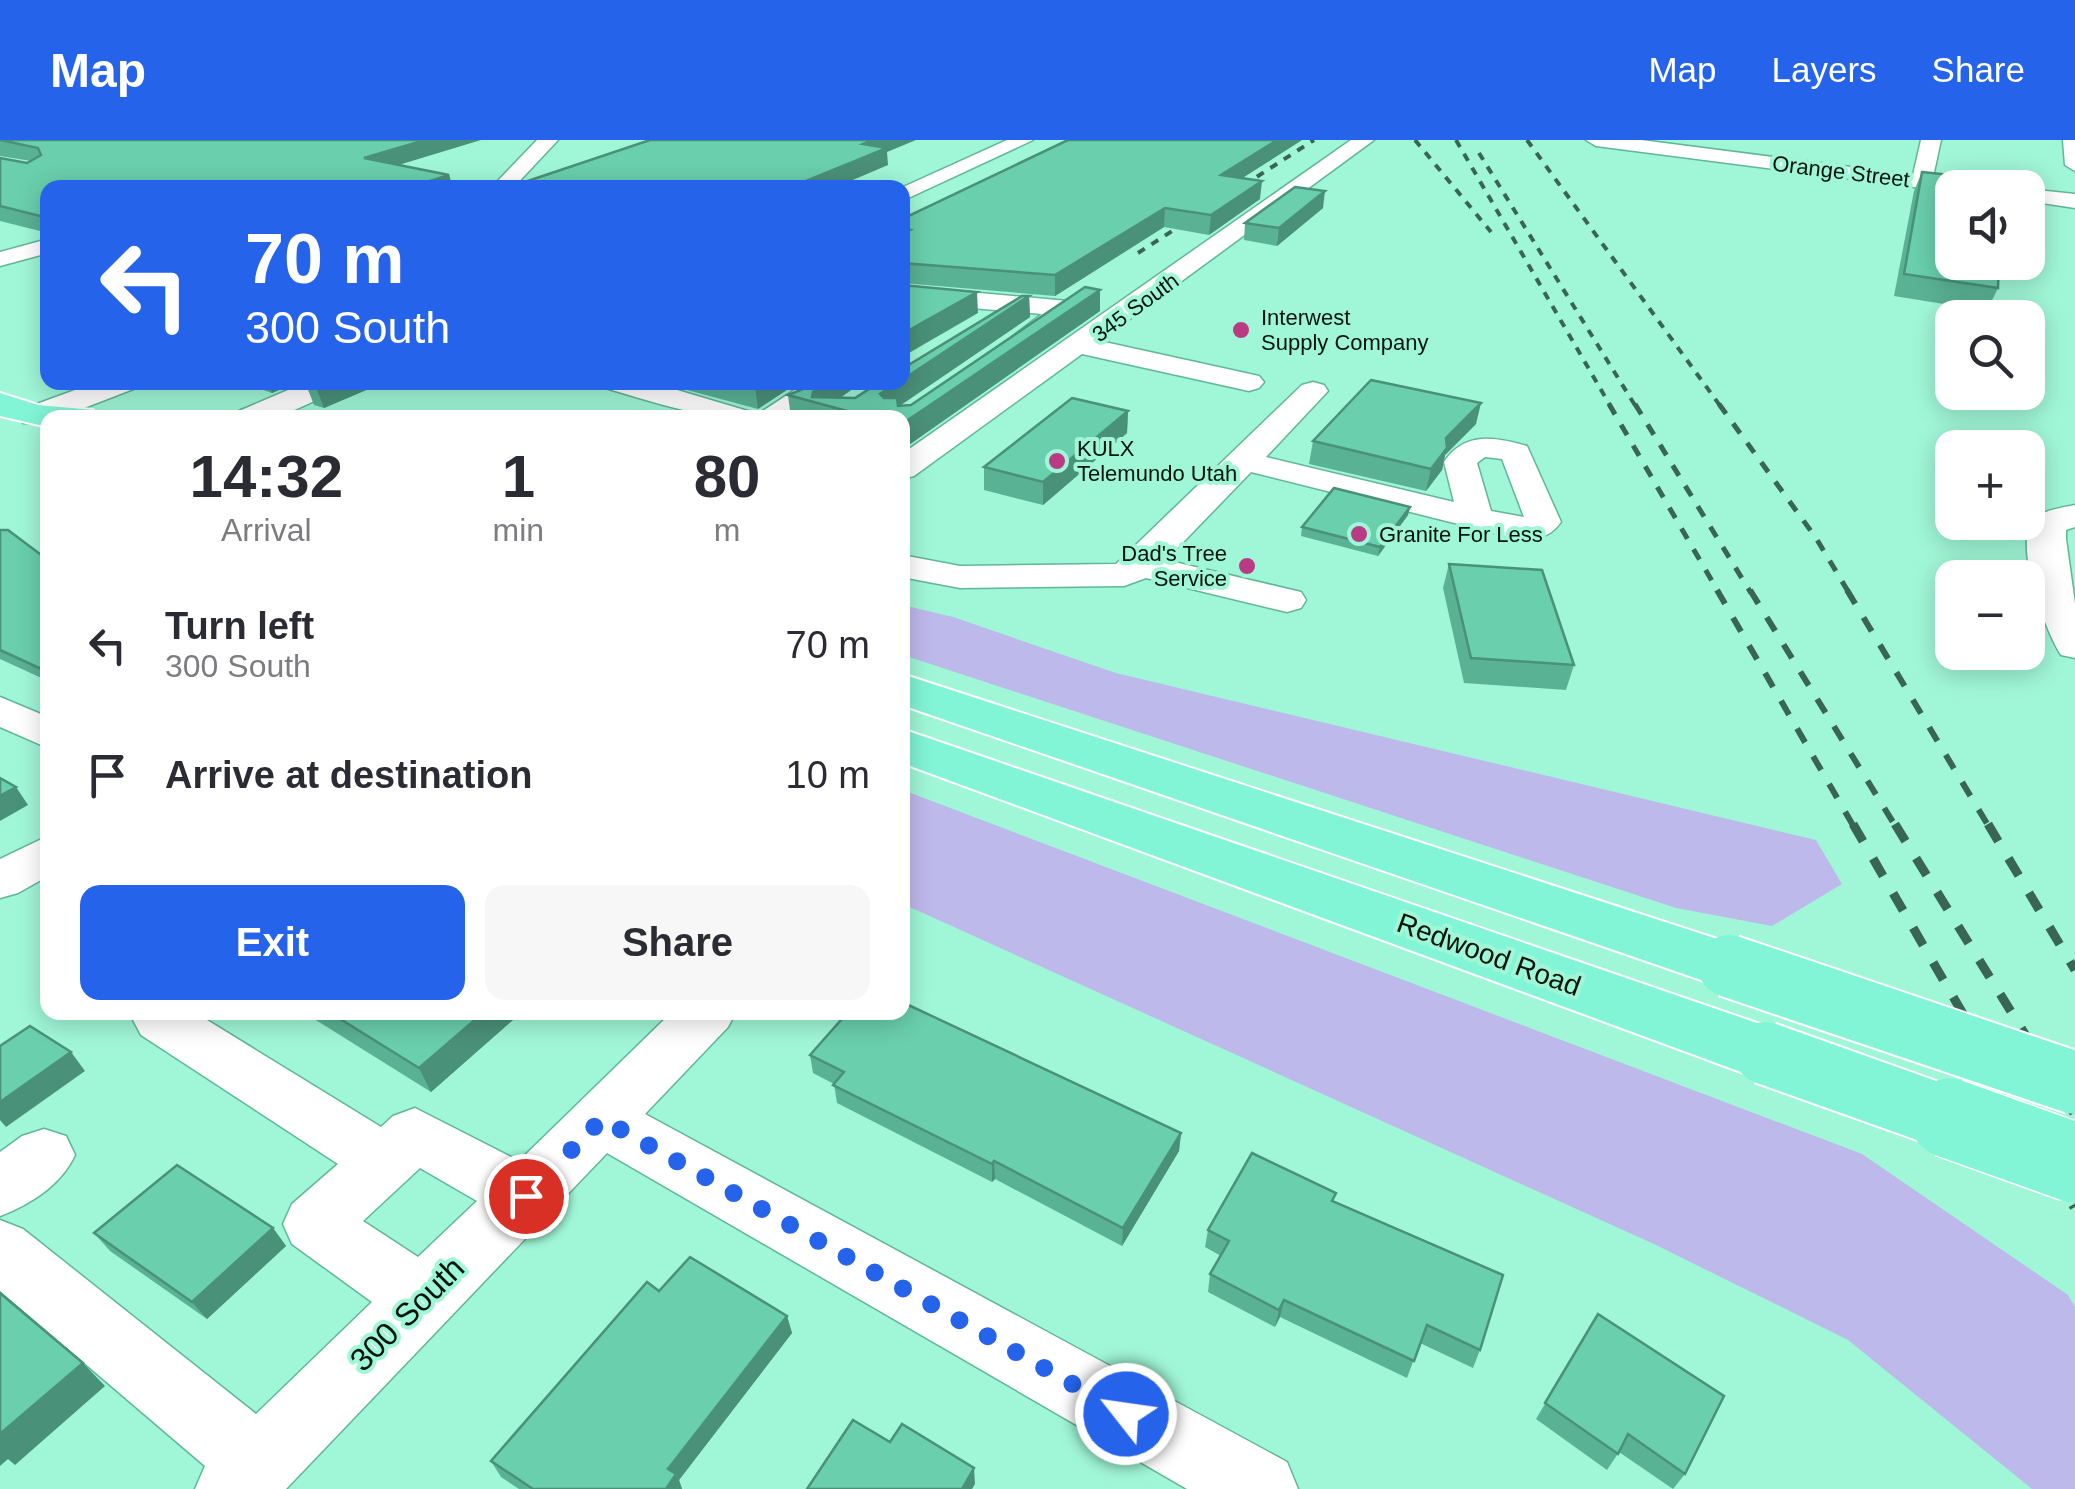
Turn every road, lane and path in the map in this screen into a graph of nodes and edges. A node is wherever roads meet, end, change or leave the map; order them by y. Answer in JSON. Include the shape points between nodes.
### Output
{"nodes":[{"id":1,"x":548,"y":140,"type":"edge"},
{"id":2,"x":1023,"y":140,"type":"edge"},
{"id":3,"x":1364,"y":140,"type":"edge"},
{"id":4,"x":1596,"y":140,"type":"edge"},
{"id":5,"x":2073,"y":140,"type":"edge"},
{"id":6,"x":1664,"y":144,"type":"edge"},
{"id":7,"x":1706,"y":147,"type":"edge"},
{"id":8,"x":1922,"y":150,"type":"edge"},
{"id":9,"x":2075,"y":165,"type":"edge"},
{"id":10,"x":509,"y":180,"type":"edge"},
{"id":11,"x":1922,"y":182,"type":"junction"},
{"id":12,"x":1935,"y":184,"type":"edge"},
{"id":13,"x":910,"y":191,"type":"edge"},
{"id":14,"x":2045,"y":197,"type":"edge"},
{"id":15,"x":2075,"y":201,"type":"edge"},
{"id":16,"x":40,"y":248,"type":"edge"},
{"id":17,"x":0,"y":259,"type":"edge"},
{"id":18,"x":915,"y":304,"type":"edge"},
{"id":19,"x":1018,"y":305,"type":"junction"},
{"id":20,"x":984,"y":325,"type":"edge"},
{"id":21,"x":1081,"y":345,"type":"junction"},
{"id":22,"x":1001,"y":352,"type":"edge"},
{"id":23,"x":1250,"y":382,"type":"dead end"},
{"id":24,"x":105,"y":390,"type":"edge"},
{"id":25,"x":315,"y":390,"type":"edge"},
{"id":26,"x":647,"y":390,"type":"edge"},
{"id":27,"x":815,"y":390,"type":"edge"},
{"id":28,"x":1314,"y":392,"type":"dead end"},
{"id":29,"x":732,"y":401,"type":"edge"},
{"id":30,"x":52,"y":410,"type":"edge"},
{"id":31,"x":268,"y":410,"type":"edge"},
{"id":32,"x":783,"y":410,"type":"edge"},
{"id":33,"x":1244,"y":461,"type":"junction"},
{"id":34,"x":910,"y":463,"type":"edge"},
{"id":35,"x":2075,"y":515,"type":"edge"},
{"id":36,"x":1476,"y":518,"type":"junction"},
{"id":37,"x":1140,"y":564,"type":"junction"},
{"id":38,"x":910,"y":568,"type":"edge"},
{"id":39,"x":1286,"y":600,"type":"dead end"},
{"id":40,"x":2075,"y":646,"type":"edge"},
{"id":41,"x":910,"y":692,"type":"edge"},
{"id":42,"x":0,"y":710,"type":"edge"},
{"id":43,"x":40,"y":731,"type":"edge"},
{"id":44,"x":910,"y":748,"type":"edge"},
{"id":45,"x":40,"y":858,"type":"edge"},
{"id":46,"x":0,"y":881,"type":"edge"},
{"id":47,"x":161,"y":1020,"type":"dead end"},
{"id":48,"x":700,"y":1020,"type":"edge"},
{"id":49,"x":2075,"y":1083,"type":"edge"},
{"id":50,"x":602,"y":1119,"type":"junction"},
{"id":51,"x":385,"y":1161,"type":"junction"},
{"id":52,"x":2075,"y":1162,"type":"edge"},
{"id":53,"x":526,"y":1196,"type":"junction"},
{"id":54,"x":0,"y":1250,"type":"edge"},
{"id":55,"x":422,"y":1299,"type":"junction"},
{"id":56,"x":246,"y":1476,"type":"edge"},
{"id":57,"x":1260,"y":1489,"type":"edge"}],
"edges":[{"from":1,"to":10,"type":"street"},
{"from":2,"to":13,"type":"street"},
{"from":3,"to":21,"type":"street","name":"345 South"},
{"from":4,"to":6,"type":"street","name":"Orange Street"},
{"from":5,"to":9,"type":"street"},
{"from":6,"to":7,"type":"street","name":"Orange Street"},
{"from":7,"to":11,"type":"street","name":"Orange Street"},
{"from":8,"to":11,"type":"street"},
{"from":11,"to":12,"type":"street","name":"Orange Street"},
{"from":14,"to":15,"type":"street"},
{"from":16,"to":17,"type":"street"},
{"from":18,"to":19,"type":"street"},
{"from":19,"to":20,"type":"street"},
{"from":19,"to":22,"type":"street","via":[[1068,309]]},
{"from":21,"to":23,"type":"street"},
{"from":21,"to":34,"type":"street","name":"345 South"},
{"from":24,"to":30,"type":"street"},
{"from":25,"to":31,"type":"street"},
{"from":26,"to":29,"type":"street","via":[[678,400]]},
{"from":27,"to":32,"type":"street"},
{"from":28,"to":33,"type":"street"},
{"from":33,"to":36,"type":"street"},
{"from":33,"to":37,"type":"street"},
{"from":35,"to":40,"type":"street","via":[[2049,524],[2046,547],[2054,601]]},
{"from":36,"to":36,"type":"street","via":[[1460,462],[1481,446],[1516,454],[1543,522],[1530,528]]},
{"from":37,"to":38,"type":"street","via":[[1124,575],[1037,578],[960,577]]},
{"from":37,"to":39,"type":"street"},
{"from":41,"to":49,"type":"main road","bridge":true},
{"from":42,"to":43,"type":"street"},
{"from":44,"to":52,"type":"main road","name":"Redwood Road","bridge":true},
{"from":45,"to":46,"type":"street"},
{"from":47,"to":51,"type":"street"},
{"from":48,"to":50,"type":"street","name":"300 South"},
{"from":50,"to":53,"type":"street","name":"300 South"},
{"from":50,"to":57,"type":"street"},
{"from":51,"to":53,"type":"street","via":[[416,1134]]},
{"from":51,"to":55,"type":"street","via":[[315,1224]]},
{"from":53,"to":55,"type":"street","name":"300 South"},
{"from":54,"to":56,"type":"street"},
{"from":55,"to":56,"type":"street","name":"300 South"}]}
